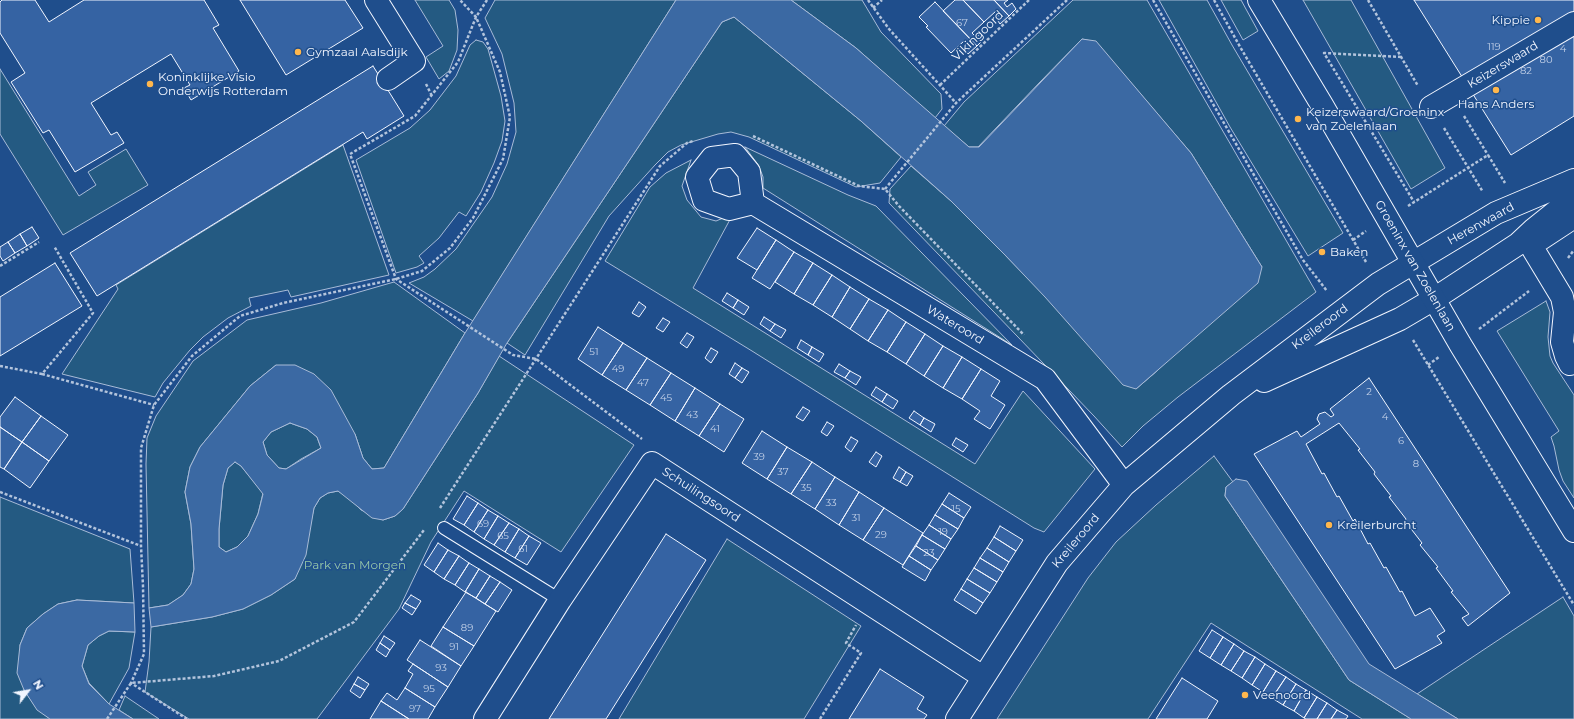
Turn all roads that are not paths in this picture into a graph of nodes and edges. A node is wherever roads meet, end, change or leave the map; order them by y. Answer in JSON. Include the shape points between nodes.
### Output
{"nodes":[{"id":1,"x":376,"y":0,"type":"edge"},
{"id":2,"x":1259,"y":0,"type":"edge"},
{"id":3,"x":1574,"y":23,"type":"edge"},
{"id":4,"x":388,"y":79,"type":"dead end"},
{"id":5,"x":1431,"y":107,"type":"dead end"},
{"id":6,"x":1574,"y":180,"type":"edge"},
{"id":7,"x":752,"y":203,"type":"dead end"},
{"id":8,"x":1573,"y":203,"type":"edge"},
{"id":9,"x":1413,"y":263,"type":"junction"},
{"id":10,"x":1434,"y":299,"type":"junction"},
{"id":11,"x":1574,"y":361,"type":"edge"},
{"id":12,"x":1231,"y":395,"type":"junction"},
{"id":13,"x":1124,"y":485,"type":"junction"},
{"id":14,"x":444,"y":528,"type":"dead end"},
{"id":15,"x":1574,"y":531,"type":"edge"},
{"id":16,"x":560,"y":600,"type":"junction"},
{"id":17,"x":984,"y":677,"type":"junction"},
{"id":18,"x":485,"y":719,"type":"edge"},
{"id":19,"x":957,"y":719,"type":"edge"}],
"edges":[{"from":1,"to":4,"type":"street","via":[[414,61]]},
{"from":2,"to":9,"type":"street","name":"Groeninx van Zoelenlaan"},
{"from":3,"to":5,"type":"street","name":"Keizerswaard"},
{"from":6,"to":9,"type":"street","name":"Herenwaard","via":[[1496,213]]},
{"from":7,"to":13,"type":"street","name":"Wateroord","via":[[1044,379]]},
{"from":8,"to":10,"type":"street","via":[[1534,229],[1518,244]]},
{"from":8,"to":11,"type":"street","via":[[1533,246],[1534,252],[1562,297],[1565,312],[1562,335],[1564,350],[1570,364]]},
{"from":9,"to":10,"type":"street","name":"Groeninx van Zoelenlaan"},
{"from":9,"to":12,"type":"street","name":"Kreileroord","via":[[1342,310]]},
{"from":10,"to":12,"type":"street","name":"Kreileroord","via":[[1359,339]]},
{"from":10,"to":15,"type":"street","name":"Groeninx van Zoelenlaan"},
{"from":12,"to":13,"type":"street","name":"Kreileroord"},
{"from":13,"to":17,"type":"street","name":"Kreileroord","via":[[1057,563]]},
{"from":14,"to":16,"type":"lane"},
{"from":16,"to":17,"type":"street","name":"Schuilingsoord","via":[[652,463]]},
{"from":16,"to":18,"type":"street","name":"Schuilingsoord"},
{"from":17,"to":19,"type":"street","name":"Kreileroord"}]}
